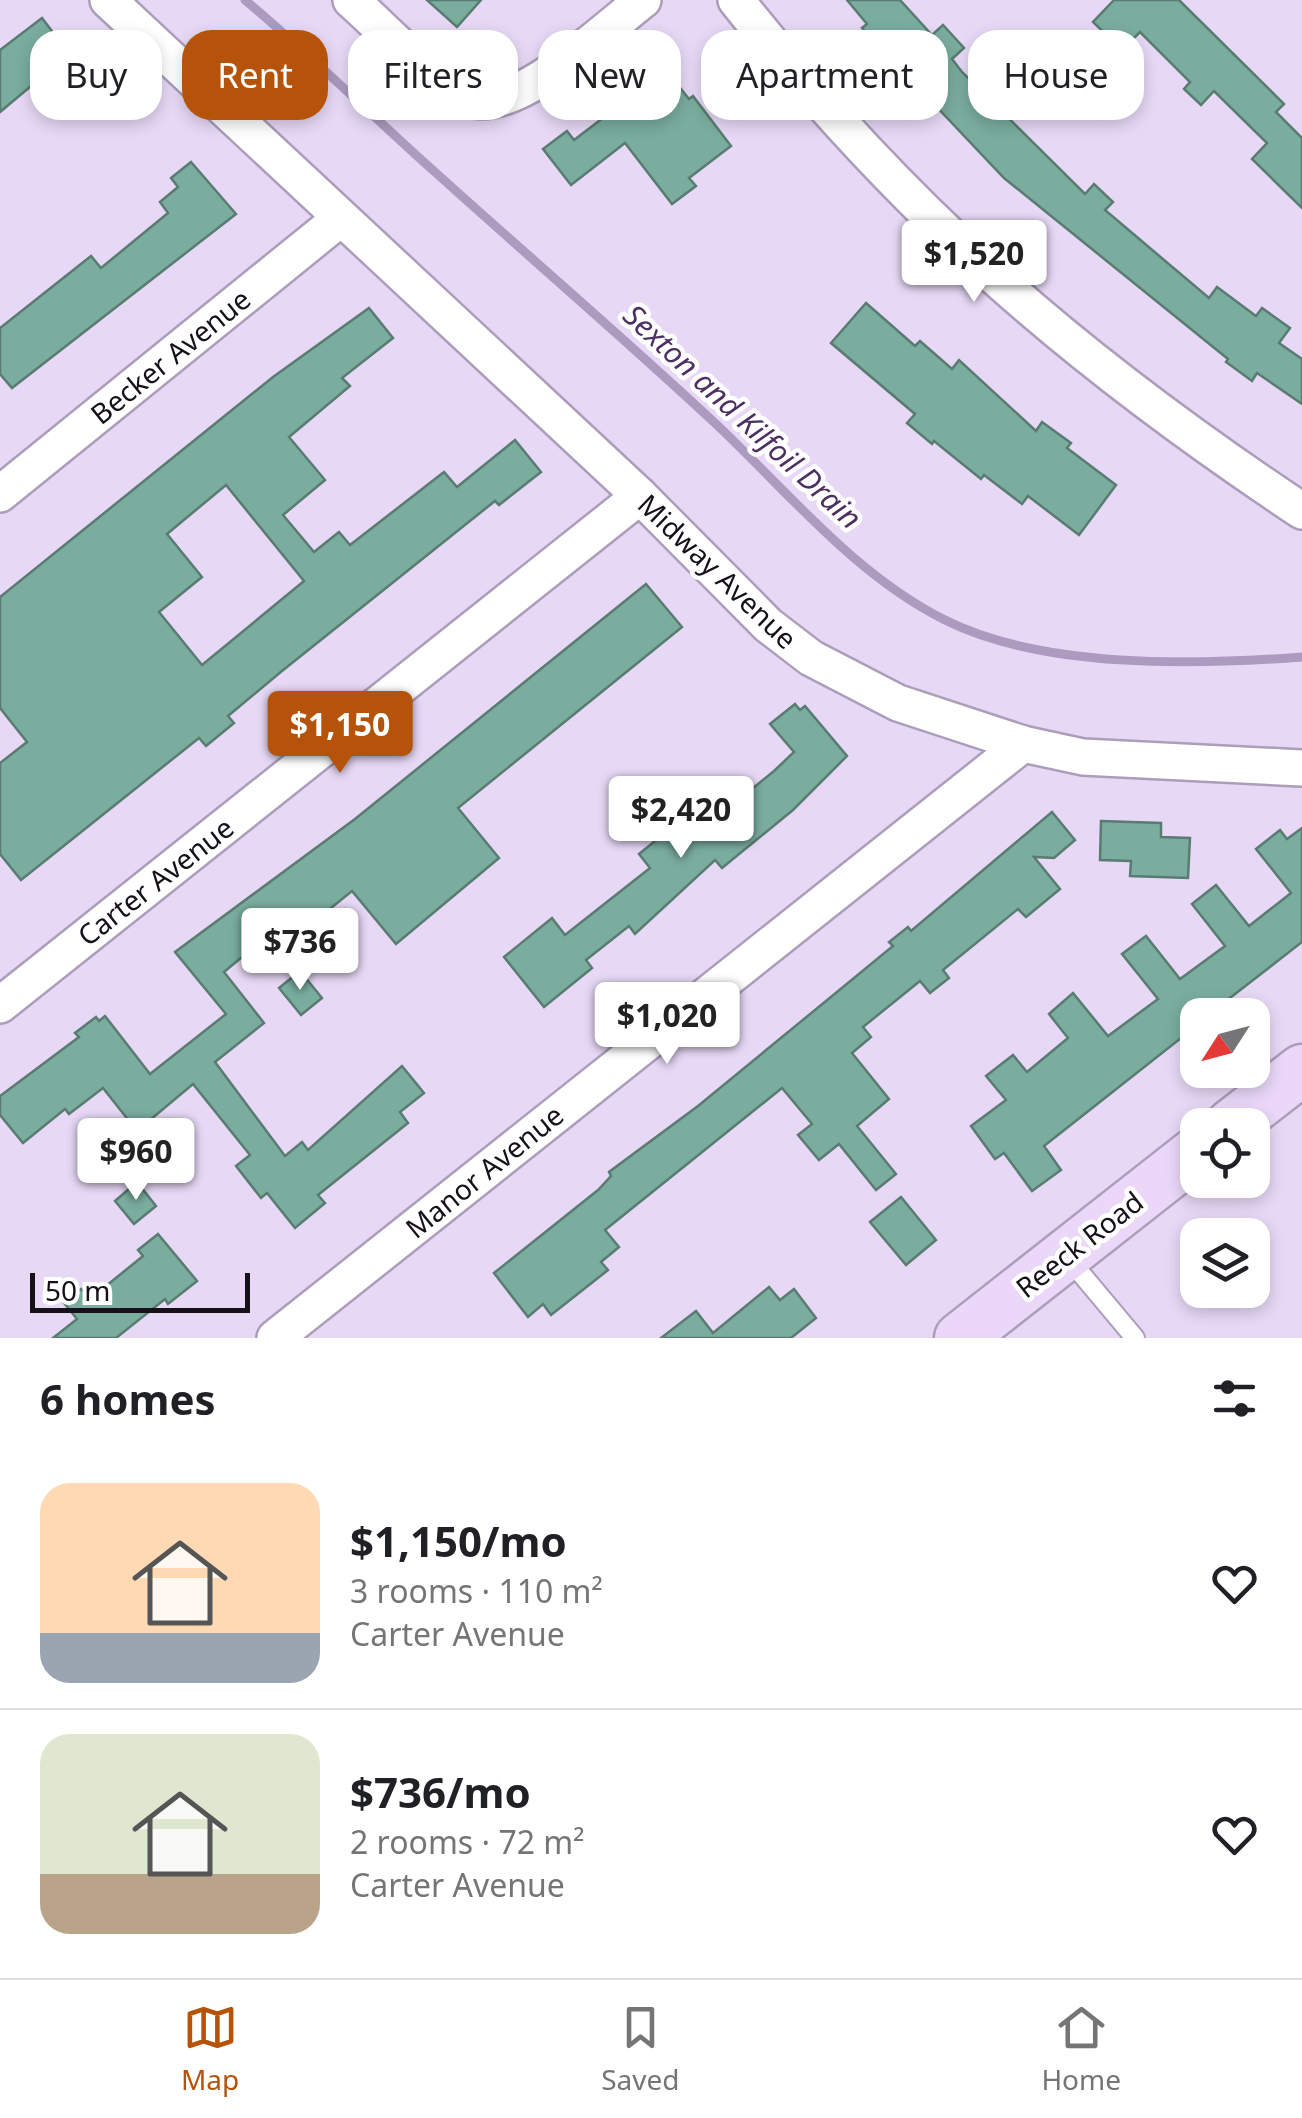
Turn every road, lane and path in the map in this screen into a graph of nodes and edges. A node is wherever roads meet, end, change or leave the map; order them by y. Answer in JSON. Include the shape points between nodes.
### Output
{"nodes":[{"id":1,"x":108,"y":0,"type":"edge"},
{"id":2,"x":351,"y":0,"type":"edge"},
{"id":3,"x":643,"y":0,"type":"edge"},
{"id":4,"x":736,"y":0,"type":"edge"},
{"id":5,"x":340,"y":218,"type":"junction"},
{"id":6,"x":0,"y":494,"type":"edge"},
{"id":7,"x":640,"y":496,"type":"junction"},
{"id":8,"x":1302,"y":511,"type":"edge"},
{"id":9,"x":1022,"y":744,"type":"junction"},
{"id":10,"x":1302,"y":768,"type":"edge"},
{"id":11,"x":0,"y":1005,"type":"edge"},
{"id":12,"x":1302,"y":1070,"type":"edge"},
{"id":13,"x":1253,"y":1108,"type":"edge"},
{"id":14,"x":1180,"y":1165,"type":"edge"},
{"id":15,"x":1065,"y":1254,"type":"junction"},
{"id":16,"x":1129,"y":1336,"type":"edge"},
{"id":17,"x":276,"y":1338,"type":"edge"},
{"id":18,"x":960,"y":1338,"type":"edge"}],
"edges":[{"from":1,"to":5,"type":"street","name":"Midway Avenue"},
{"from":2,"to":3,"type":"street","via":[[454,89],[484,102],[517,94]]},
{"from":4,"to":8,"type":"street","via":[[846,132],[978,266],[1128,392]]},
{"from":5,"to":6,"type":"street","name":"Becker Avenue"},
{"from":5,"to":7,"type":"street","name":"Midway Avenue"},
{"from":7,"to":9,"type":"street","name":"Midway Avenue","via":[[768,625],[811,658],[898,703]]},
{"from":7,"to":11,"type":"street","name":"Carter Avenue"},
{"from":9,"to":10,"type":"street","name":"Midway Avenue","via":[[1083,757]]},
{"from":9,"to":17,"type":"street","name":"Manor Avenue"},
{"from":12,"to":13,"type":"street"},
{"from":14,"to":15,"type":"street","name":"Reeck Road"},
{"from":15,"to":16,"type":"lane"},
{"from":15,"to":18,"type":"street","name":"Reeck Road"}]}
